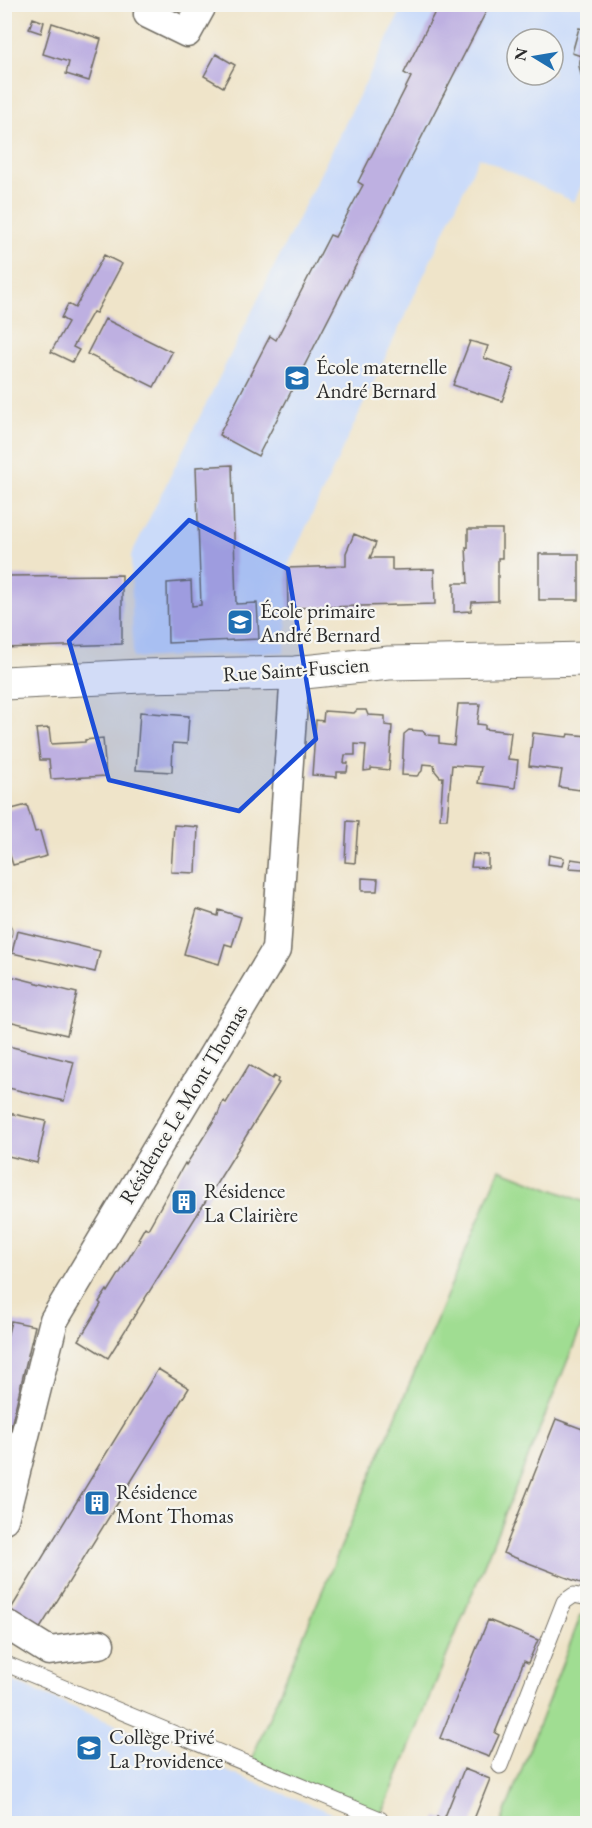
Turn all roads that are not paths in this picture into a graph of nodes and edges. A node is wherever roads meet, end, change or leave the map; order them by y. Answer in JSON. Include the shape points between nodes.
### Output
{"nodes":[{"id":1,"x":203,"y":4,"type":"edge"},
{"id":2,"x":148,"y":14,"type":"dead end"},
{"id":3,"x":588,"y":659,"type":"edge"},
{"id":4,"x":295,"y":673,"type":"junction"},
{"id":5,"x":4,"y":683,"type":"edge"},
{"id":6,"x":4,"y":1519,"type":"edge"},
{"id":7,"x":588,"y":1598,"type":"edge"},
{"id":8,"x":4,"y":1623,"type":"edge"},
{"id":9,"x":100,"y":1644,"type":"dead end"},
{"id":10,"x":4,"y":1663,"type":"edge"},
{"id":11,"x":500,"y":1766,"type":"dead end"},
{"id":12,"x":380,"y":1819,"type":"dead end"}],
"edges":[{"from":1,"to":2,"type":"street","via":[[187,33]]},
{"from":3,"to":4,"type":"main road","name":"Rue Saint-Fuscien","via":[[389,663]]},
{"from":4,"to":5,"type":"main road","name":"Rue Saint-Fuscien"},
{"from":4,"to":6,"type":"street","name":"Résidence Le Mont Thomas","via":[[276,950],[54,1320]]},
{"from":7,"to":11,"type":"lane","via":[[574,1595],[564,1602]]},
{"from":8,"to":9,"type":"street","via":[[49,1651]]},
{"from":10,"to":12,"type":"lane"}]}
